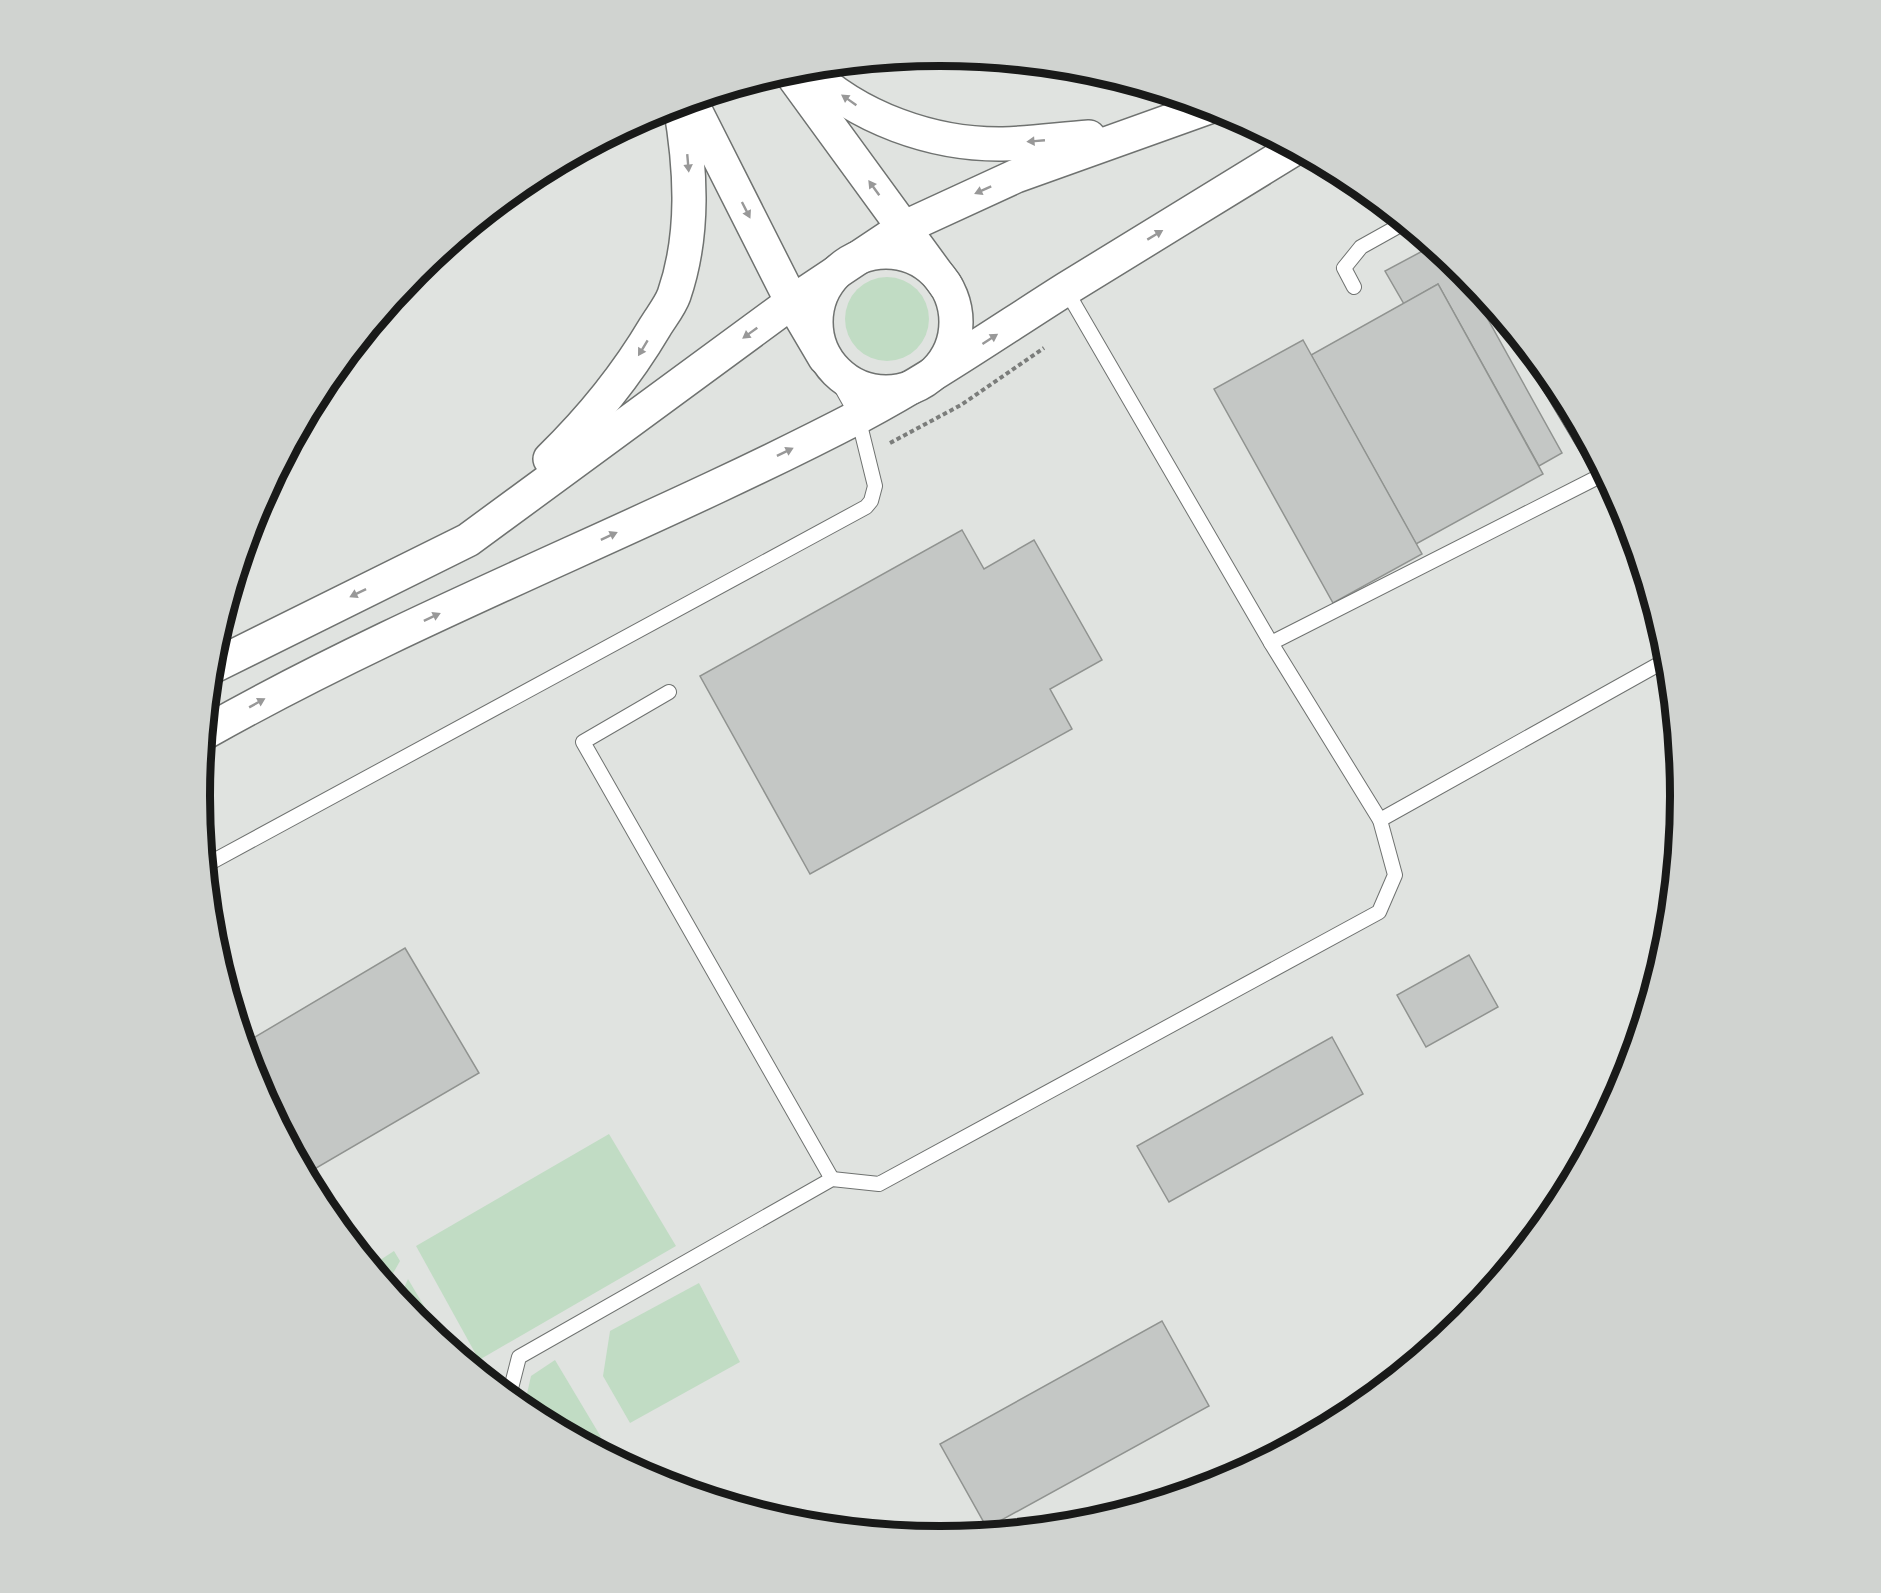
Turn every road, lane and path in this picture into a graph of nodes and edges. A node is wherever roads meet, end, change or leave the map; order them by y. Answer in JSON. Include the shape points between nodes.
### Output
{"nodes":[{"id":1,"x":818,"y":77,"type":"edge"},
{"id":2,"x":796,"y":80,"type":"edge"},
{"id":3,"x":695,"y":109,"type":"edge"},
{"id":4,"x":1195,"y":113,"type":"edge"},
{"id":5,"x":681,"y":114,"type":"edge"},
{"id":6,"x":1136,"y":133,"type":"junction"},
{"id":7,"x":1287,"y":153,"type":"edge"},
{"id":8,"x":1397,"y":227,"type":"edge"},
{"id":9,"x":903,"y":228,"type":"junction"},
{"id":10,"x":849,"y":262,"type":"junction"},
{"id":11,"x":946,"y":286,"type":"junction"},
{"id":12,"x":1354,"y":287,"type":"dead end"},
{"id":13,"x":1065,"y":290,"type":"junction"},
{"id":14,"x":792,"y":302,"type":"junction"},
{"id":15,"x":825,"y":358,"type":"junction"},
{"id":16,"x":923,"y":382,"type":"junction"},
{"id":17,"x":858,"y":417,"type":"junction"},
{"id":18,"x":1598,"y":478,"type":"edge"},
{"id":19,"x":468,"y":540,"type":"junction"},
{"id":20,"x":1271,"y":643,"type":"junction"},
{"id":21,"x":223,"y":662,"type":"edge"},
{"id":22,"x":1659,"y":664,"type":"edge"},
{"id":23,"x":669,"y":692,"type":"dead end"},
{"id":24,"x":214,"y":728,"type":"edge"},
{"id":25,"x":1380,"y":820,"type":"junction"},
{"id":26,"x":213,"y":861,"type":"edge"},
{"id":27,"x":832,"y":1179,"type":"junction"},
{"id":28,"x":511,"y":1387,"type":"edge"}],
"edges":[{"from":6,"to":1,"type":"main road","one_way":true,"via":[[1002,144],[958,141],[868,113]]},
{"from":9,"to":2,"type":"main road","one_way":true},
{"from":3,"to":14,"type":"main road","one_way":true},
{"from":4,"to":6,"type":"main road"},
{"from":5,"to":19,"type":"main road","one_way":true,"via":[[690,185],[687,233],[673,296],[631,368],[577,434]]},
{"from":6,"to":9,"type":"main road","one_way":true,"via":[[1016,176]]},
{"from":13,"to":7,"type":"main road","one_way":true},
{"from":8,"to":12,"type":"lane","via":[[1361,247],[1344,268]]},
{"from":9,"to":10,"type":"main road"},
{"from":9,"to":11,"type":"main road"},
{"from":10,"to":11,"type":"main road","via":[[870,253],[892,252],[913,257],[932,269]]},
{"from":10,"to":14,"type":"main road"},
{"from":10,"to":15,"type":"main road","via":[[833,275],[821,294],[815,315],[817,338]]},
{"from":11,"to":16,"type":"main road","via":[[954,306],[956,328],[939,368]]},
{"from":16,"to":13,"type":"main road","one_way":true},
{"from":13,"to":20,"type":"lane"},
{"from":14,"to":15,"type":"main road"},
{"from":14,"to":19,"type":"main road","one_way":true},
{"from":15,"to":16,"type":"main road","via":[[840,375],[859,387],[880,392],[902,390]]},
{"from":15,"to":17,"type":"lane"},
{"from":16,"to":17,"type":"main road"},
{"from":24,"to":17,"type":"main road","one_way":true,"via":[[420,622]]},
{"from":17,"to":26,"type":"lane","via":[[875,486],[866,507]]},
{"from":18,"to":20,"type":"lane"},
{"from":19,"to":21,"type":"main road","one_way":true},
{"from":20,"to":25,"type":"lane"},
{"from":22,"to":25,"type":"lane"},
{"from":23,"to":27,"type":"lane","via":[[583,742]]},
{"from":25,"to":27,"type":"lane","via":[[1395,875],[1379,912],[879,1184]]},
{"from":27,"to":28,"type":"lane","via":[[519,1357]]}]}
